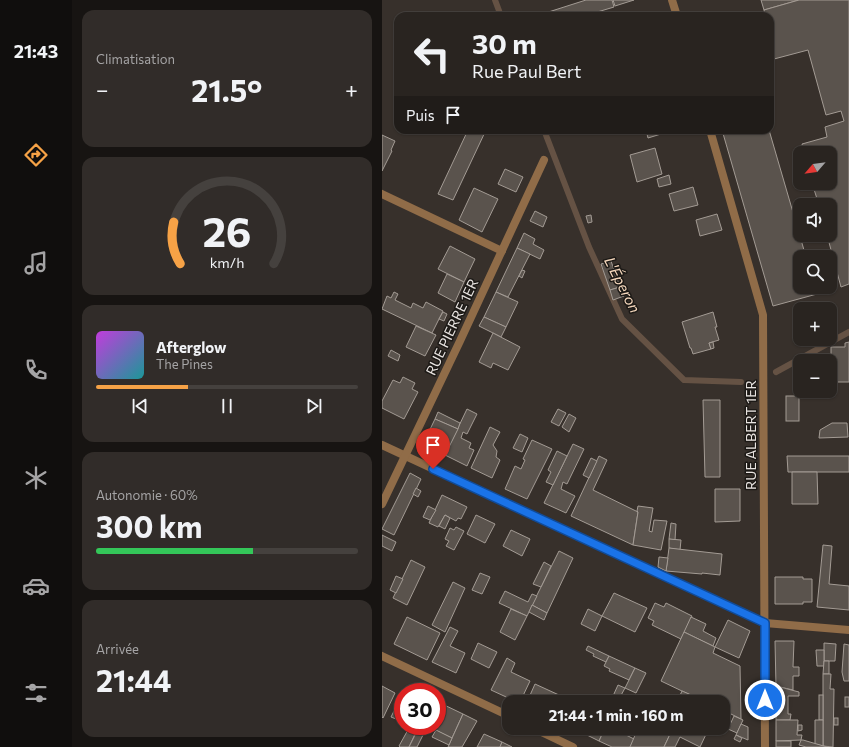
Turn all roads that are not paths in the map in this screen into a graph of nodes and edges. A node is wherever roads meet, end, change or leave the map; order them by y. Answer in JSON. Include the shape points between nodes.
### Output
{"nodes":[{"id":1,"x":672,"y":0,"type":"edge"},
{"id":2,"x":676,"y":12,"type":"edge"},
{"id":3,"x":711,"y":134,"type":"edge"},
{"id":4,"x":544,"y":160,"type":"dead end"},
{"id":5,"x":382,"y":194,"type":"edge"},
{"id":6,"x":502,"y":251,"type":"junction"},
{"id":7,"x":382,"y":445,"type":"edge"},
{"id":8,"x":405,"y":456,"type":"junction"},
{"id":9,"x":382,"y":504,"type":"edge"},
{"id":10,"x":765,"y":623,"type":"junction"},
{"id":11,"x":849,"y":630,"type":"edge"},
{"id":12,"x":382,"y":656,"type":"edge"},
{"id":13,"x":502,"y":713,"type":"edge"},
{"id":14,"x":548,"y":735,"type":"edge"},
{"id":15,"x":573,"y":747,"type":"edge"},
{"id":16,"x":766,"y":747,"type":"edge"}],
"edges":[{"from":1,"to":2,"type":"street"},
{"from":3,"to":10,"type":"street","name":"RUE ALBERT 1ER","via":[[763,315]]},
{"from":4,"to":6,"type":"street","name":"RUE PIERRE 1ER"},
{"from":5,"to":6,"type":"street"},
{"from":6,"to":8,"type":"street","name":"RUE PIERRE 1ER"},
{"from":7,"to":8,"type":"street"},
{"from":8,"to":9,"type":"street","name":"RUE PIERRE 1ER"},
{"from":8,"to":10,"type":"street"},
{"from":10,"to":11,"type":"street"},
{"from":10,"to":16,"type":"street","name":"RUE ALBERT 1ER"},
{"from":12,"to":13,"type":"street"},
{"from":14,"to":15,"type":"street"}]}
